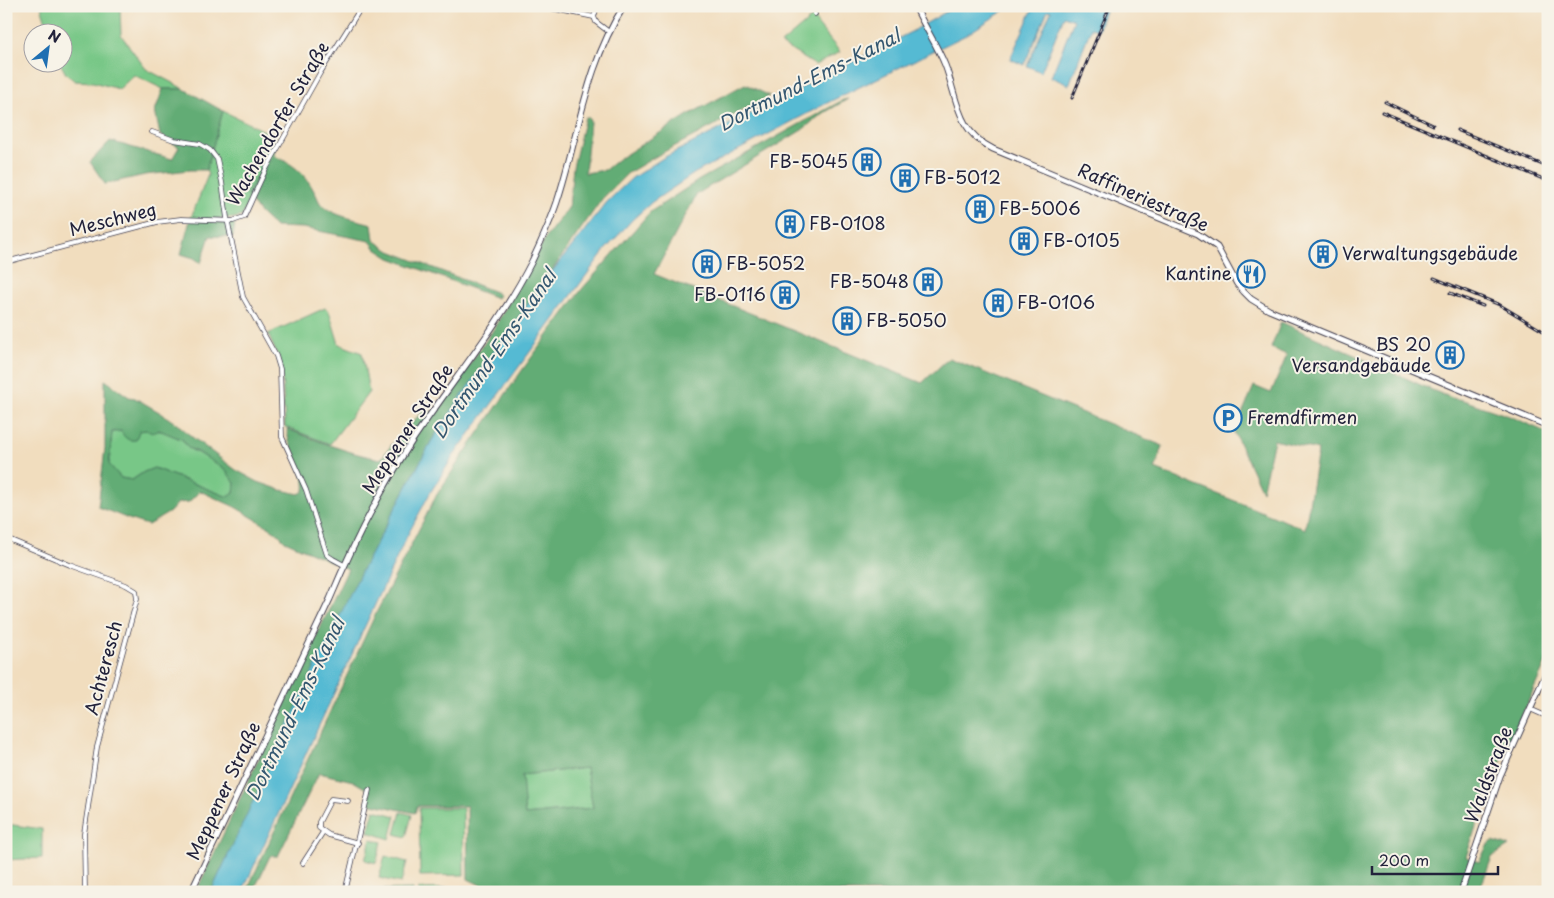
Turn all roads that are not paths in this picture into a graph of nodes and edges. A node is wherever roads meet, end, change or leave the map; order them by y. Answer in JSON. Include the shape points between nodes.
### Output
{"nodes":[{"id":1,"x":362,"y":6,"type":"edge"},
{"id":2,"x":541,"y":6,"type":"edge"},
{"id":3,"x":597,"y":6,"type":"edge"},
{"id":4,"x":624,"y":6,"type":"edge"},
{"id":5,"x":812,"y":6,"type":"edge"},
{"id":6,"x":915,"y":6,"type":"edge"},
{"id":7,"x":816,"y":14,"type":"dead end"},
{"id":8,"x":594,"y":17,"type":"junction"},
{"id":9,"x":609,"y":32,"type":"junction"},
{"id":10,"x":152,"y":132,"type":"dead end"},
{"id":11,"x":228,"y":221,"type":"junction"},
{"id":12,"x":6,"y":262,"type":"edge"},
{"id":13,"x":1548,"y":426,"type":"edge"},
{"id":14,"x":6,"y":538,"type":"edge"},
{"id":15,"x":344,"y":565,"type":"junction"},
{"id":16,"x":1548,"y":669,"type":"edge"},
{"id":17,"x":1530,"y":709,"type":"junction"},
{"id":18,"x":1548,"y":717,"type":"edge"},
{"id":19,"x":369,"y":790,"type":"dead end"},
{"id":20,"x":348,"y":801,"type":"dead end"},
{"id":21,"x":323,"y":832,"type":"junction"},
{"id":22,"x":358,"y":843,"type":"junction"},
{"id":23,"x":302,"y":863,"type":"dead end"},
{"id":24,"x":85,"y":892,"type":"edge"},
{"id":25,"x":191,"y":892,"type":"edge"},
{"id":26,"x":345,"y":892,"type":"edge"},
{"id":27,"x":1461,"y":892,"type":"edge"}],
"edges":[{"from":1,"to":11,"type":"street","name":"Wachendorfer Straße","via":[[301,106],[265,171],[247,213],[239,220]]},
{"from":2,"to":8,"type":"street"},
{"from":3,"to":8,"type":"street"},
{"from":4,"to":9,"type":"street","name":"Meppener Straße"},
{"from":5,"to":7,"type":"street"},
{"from":6,"to":13,"type":"street","name":"Raffineriestraße","via":[[945,66],[961,118],[973,136],[987,146],[1198,234],[1217,247],[1244,292],[1276,314]]},
{"from":8,"to":9,"type":"street"},
{"from":9,"to":15,"type":"street","name":"Meppener Straße","via":[[589,81],[556,203],[531,263],[502,314],[413,440],[382,490]]},
{"from":10,"to":11,"type":"street","name":"Wachendorfer Straße","via":[[200,144],[210,150],[220,170]]},
{"from":11,"to":12,"type":"street","name":"Meschweg","via":[[181,219],[157,222]]},
{"from":11,"to":15,"type":"street","name":"Wachendorfer Straße","via":[[243,297],[280,369],[282,437],[306,490],[327,555]]},
{"from":14,"to":24,"type":"street","name":"Achteresch","via":[[136,591],[137,599],[97,747],[84,834]]},
{"from":15,"to":25,"type":"street","name":"Meppener Straße"},
{"from":16,"to":17,"type":"street","name":"Waldstraße"},
{"from":17,"to":18,"type":"street"},
{"from":17,"to":27,"type":"street","name":"Waldstraße","via":[[1493,794]]},
{"from":19,"to":22,"type":"street"},
{"from":20,"to":21,"type":"street","via":[[331,799],[319,822]]},
{"from":21,"to":22,"type":"street"},
{"from":21,"to":23,"type":"street"},
{"from":22,"to":26,"type":"street"}]}
